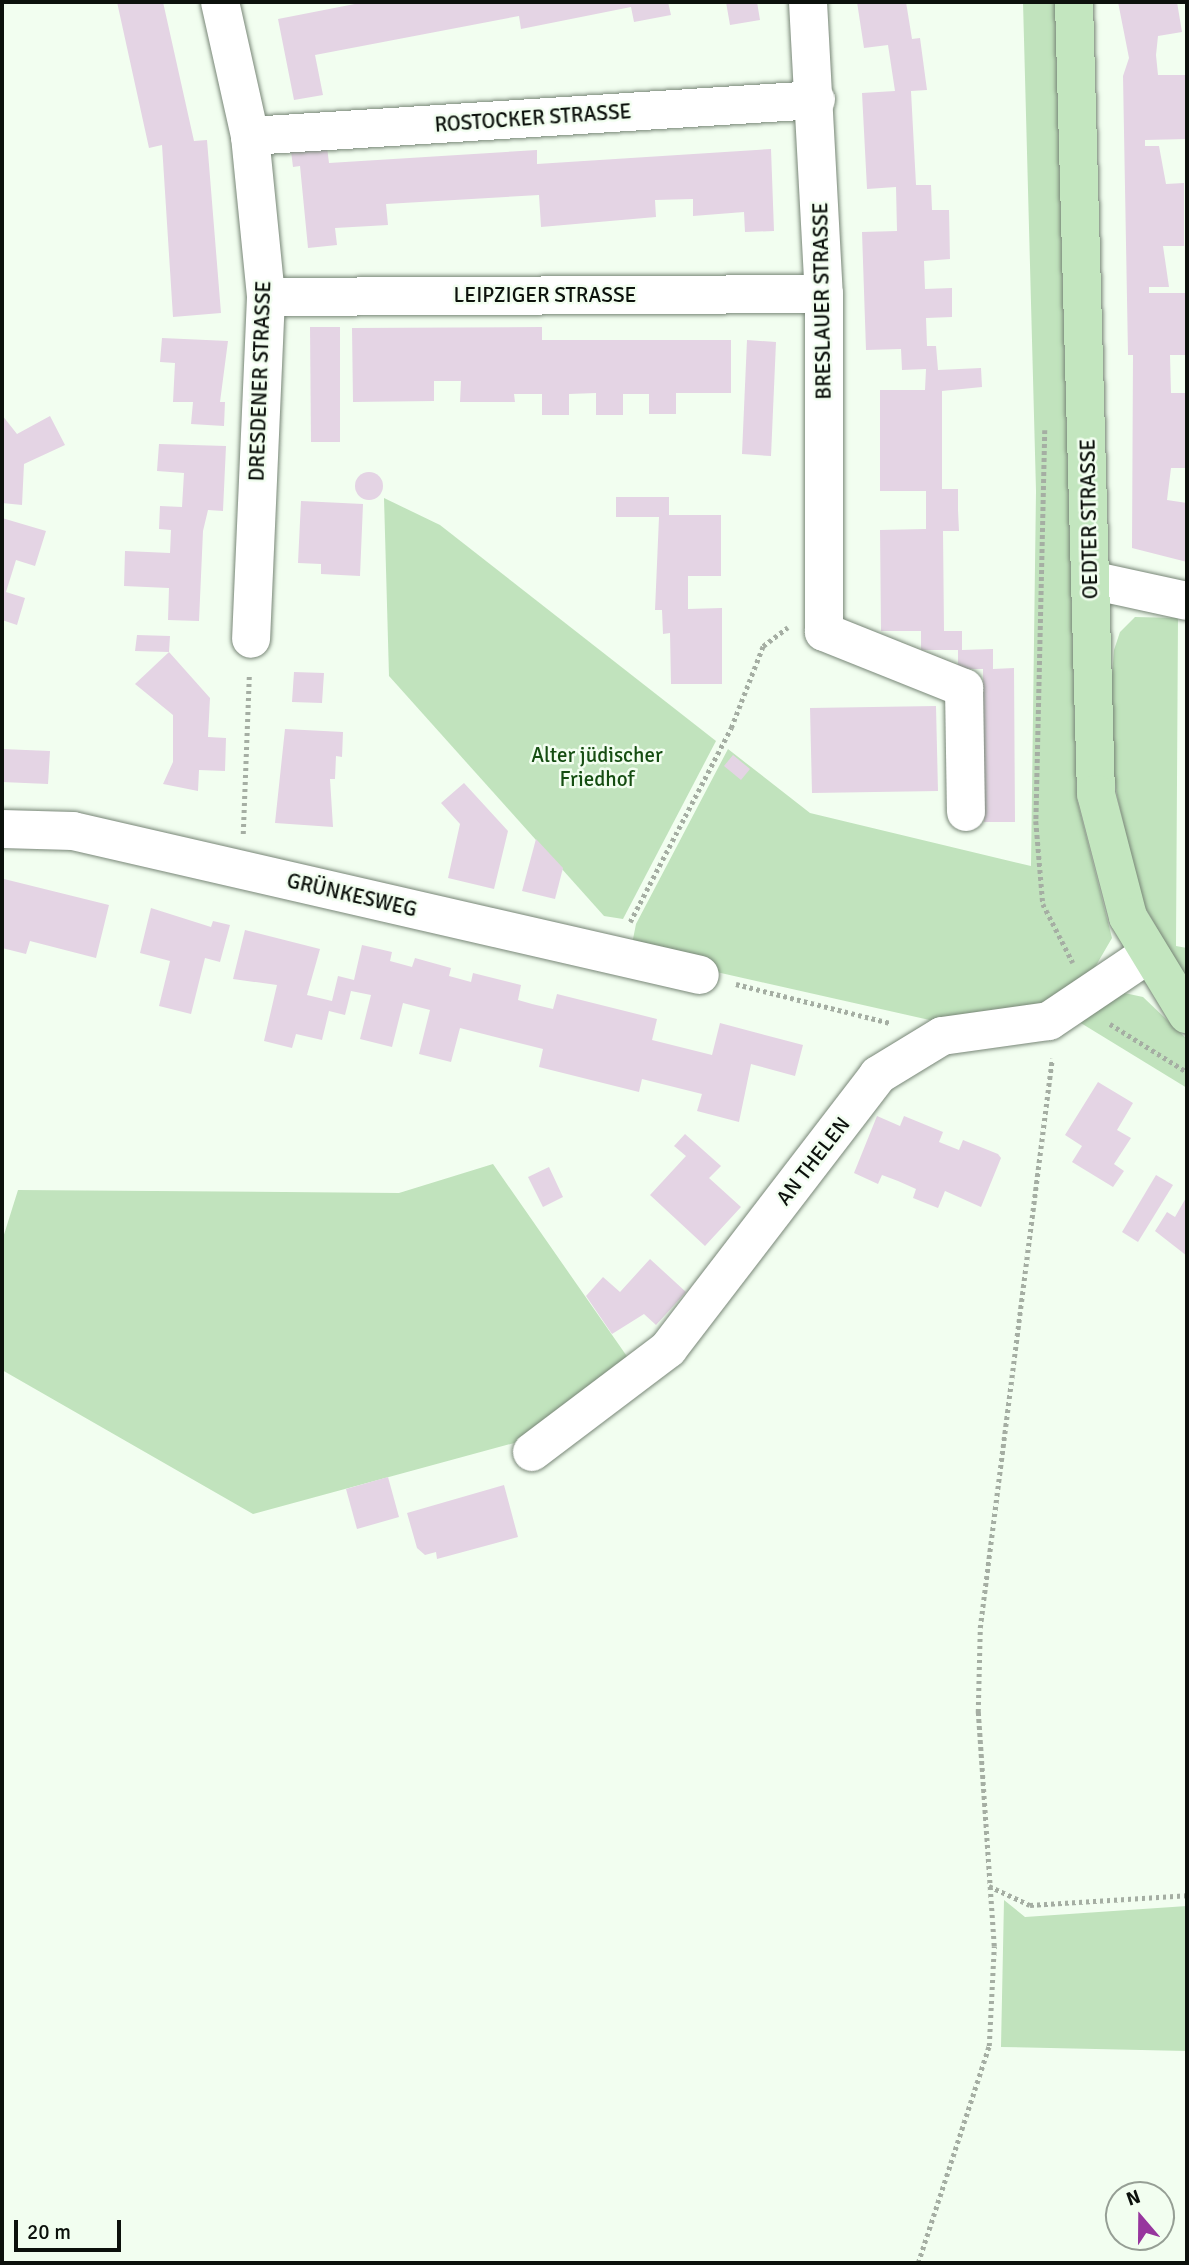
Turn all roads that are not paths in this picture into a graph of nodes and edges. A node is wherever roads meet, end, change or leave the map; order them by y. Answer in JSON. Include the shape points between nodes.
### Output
{"nodes":[{"id":1,"x":220,"y":2,"type":"edge"},
{"id":2,"x":808,"y":2,"type":"edge"},
{"id":3,"x":1074,"y":2,"type":"edge"},
{"id":4,"x":816,"y":100,"type":"junction"},
{"id":5,"x":250,"y":136,"type":"junction"},
{"id":6,"x":824,"y":294,"type":"junction"},
{"id":7,"x":266,"y":297,"type":"junction"},
{"id":8,"x":1091,"y":580,"type":"junction"},
{"id":9,"x":1187,"y":601,"type":"edge"},
{"id":10,"x":251,"y":639,"type":"road end"},
{"id":11,"x":966,"y":812,"type":"dead end"},
{"id":12,"x":2,"y":829,"type":"edge"},
{"id":13,"x":1147,"y":955,"type":"junction"},
{"id":14,"x":700,"y":975,"type":"road end"},
{"id":15,"x":1187,"y":1014,"type":"edge"},
{"id":16,"x":531,"y":1451,"type":"dead end"}],
"edges":[{"from":1,"to":5,"type":"street","name":"DRESDENER STRASSE"},
{"from":2,"to":4,"type":"street","name":"BRESLAUER STRASSE"},
{"from":3,"to":8,"type":"main road","name":"OEDTER STRASSE"},
{"from":4,"to":5,"type":"street","name":"ROSTOCKER STRASSE"},
{"from":4,"to":6,"type":"street","name":"BRESLAUER STRASSE"},
{"from":5,"to":7,"type":"street","name":"DRESDENER STRASSE"},
{"from":6,"to":7,"type":"street","name":"LEIPZIGER STRASSE"},
{"from":6,"to":11,"type":"street","name":"BRESLAUER STRASSE","via":[[824,632],[964,688]]},
{"from":7,"to":10,"type":"street","name":"DRESDENER STRASSE"},
{"from":8,"to":9,"type":"street"},
{"from":8,"to":13,"type":"main road","name":"OEDTER STRASSE","via":[[1096,794],[1116,885]]},
{"from":12,"to":14,"type":"street","name":"GRÜNKESWEG","via":[[73,831]]},
{"from":13,"to":15,"type":"main road","name":"OEDTER STRASSE"},
{"from":13,"to":16,"type":"street","name":"AN THELEN","via":[[1049,1021],[942,1037],[878,1075],[668,1349]]}]}
